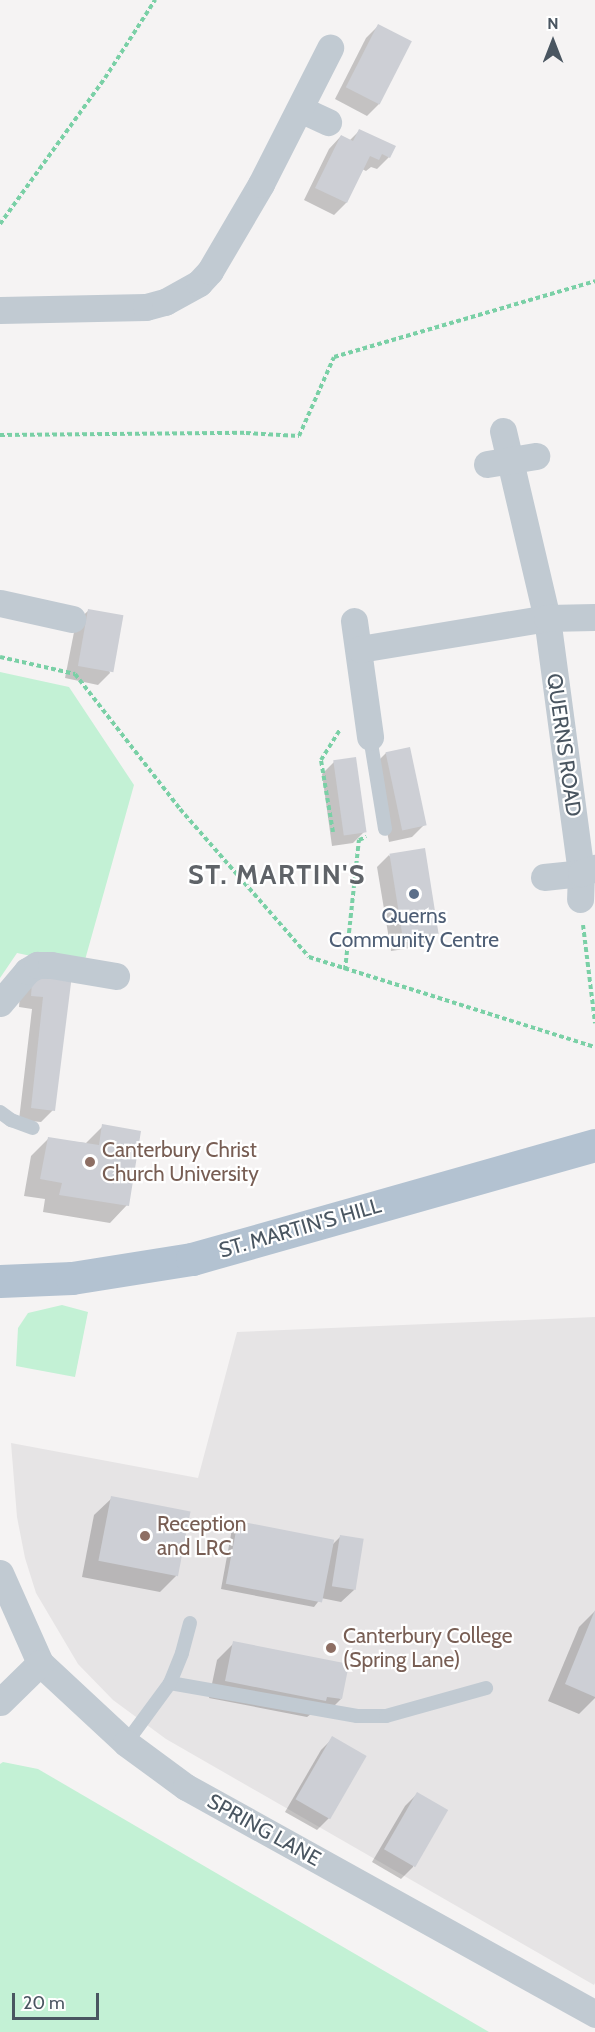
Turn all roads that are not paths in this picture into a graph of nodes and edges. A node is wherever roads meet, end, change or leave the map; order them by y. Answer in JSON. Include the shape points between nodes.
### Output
{"nodes":[{"id":1,"x":330,"y":48,"type":"dead end"},
{"id":2,"x":300,"y":109,"type":"junction"},
{"id":3,"x":327,"y":122,"type":"dead end"},
{"id":4,"x":0,"y":310,"type":"edge"},
{"id":5,"x":503,"y":431,"type":"dead end"},
{"id":6,"x":536,"y":456,"type":"dead end"},
{"id":7,"x":498,"y":462,"type":"junction"},
{"id":8,"x":0,"y":603,"type":"edge"},
{"id":9,"x":595,"y":617,"type":"edge"},
{"id":10,"x":547,"y":618,"type":"junction"},
{"id":11,"x":72,"y":619,"type":"dead end"},
{"id":12,"x":354,"y":621,"type":"dead end"},
{"id":13,"x":360,"y":649,"type":"junction"},
{"id":14,"x":370,"y":736,"type":"joint"},
{"id":15,"x":385,"y":829,"type":"road end"},
{"id":16,"x":588,"y":871,"type":"edge"},
{"id":17,"x":544,"y":877,"type":"dead end"},
{"id":18,"x":580,"y":900,"type":"road end"},
{"id":19,"x":116,"y":976,"type":"dead end"},
{"id":20,"x":1,"y":1006,"type":"edge"},
{"id":21,"x":0,"y":1113,"type":"edge"},
{"id":22,"x":33,"y":1128,"type":"dead end"},
{"id":23,"x":595,"y":1145,"type":"edge"},
{"id":24,"x":0,"y":1281,"type":"edge"},
{"id":25,"x":0,"y":1573,"type":"edge"},
{"id":26,"x":190,"y":1623,"type":"dead end"},
{"id":27,"x":40,"y":1663,"type":"junction"},
{"id":28,"x":170,"y":1683,"type":"junction"},
{"id":29,"x":486,"y":1688,"type":"dead end"},
{"id":30,"x":0,"y":1702,"type":"edge"},
{"id":31,"x":126,"y":1743,"type":"junction"},
{"id":32,"x":595,"y":2014,"type":"edge"}],
"edges":[{"from":1,"to":2,"type":"street"},
{"from":2,"to":3,"type":"street"},
{"from":2,"to":4,"type":"street","via":[[210,271],[186,293],[146,307]]},
{"from":5,"to":7,"type":"street","name":"QUERNS ROAD"},
{"from":6,"to":7,"type":"street"},
{"from":7,"to":10,"type":"street","name":"QUERNS ROAD"},
{"from":8,"to":11,"type":"street"},
{"from":9,"to":10,"type":"street"},
{"from":10,"to":13,"type":"street"},
{"from":10,"to":16,"type":"street","name":"QUERNS ROAD"},
{"from":12,"to":13,"type":"street"},
{"from":13,"to":14,"type":"street"},
{"from":14,"to":15,"type":"lane"},
{"from":16,"to":17,"type":"street"},
{"from":16,"to":18,"type":"street","name":"QUERNS ROAD"},
{"from":19,"to":20,"type":"street","via":[[37,965],[27,971]]},
{"from":21,"to":22,"type":"lane"},
{"from":23,"to":24,"type":"main road","name":"ST. MARTIN'S HILL","via":[[192,1259],[72,1278]]},
{"from":25,"to":27,"type":"street","name":"SPRING LANE"},
{"from":26,"to":28,"type":"lane"},
{"from":27,"to":30,"type":"street"},
{"from":27,"to":31,"type":"street","name":"SPRING LANE"},
{"from":28,"to":29,"type":"lane","via":[[357,1716],[386,1716]]},
{"from":28,"to":31,"type":"lane"},
{"from":31,"to":32,"type":"street","name":"SPRING LANE","via":[[186,1787]]}]}
